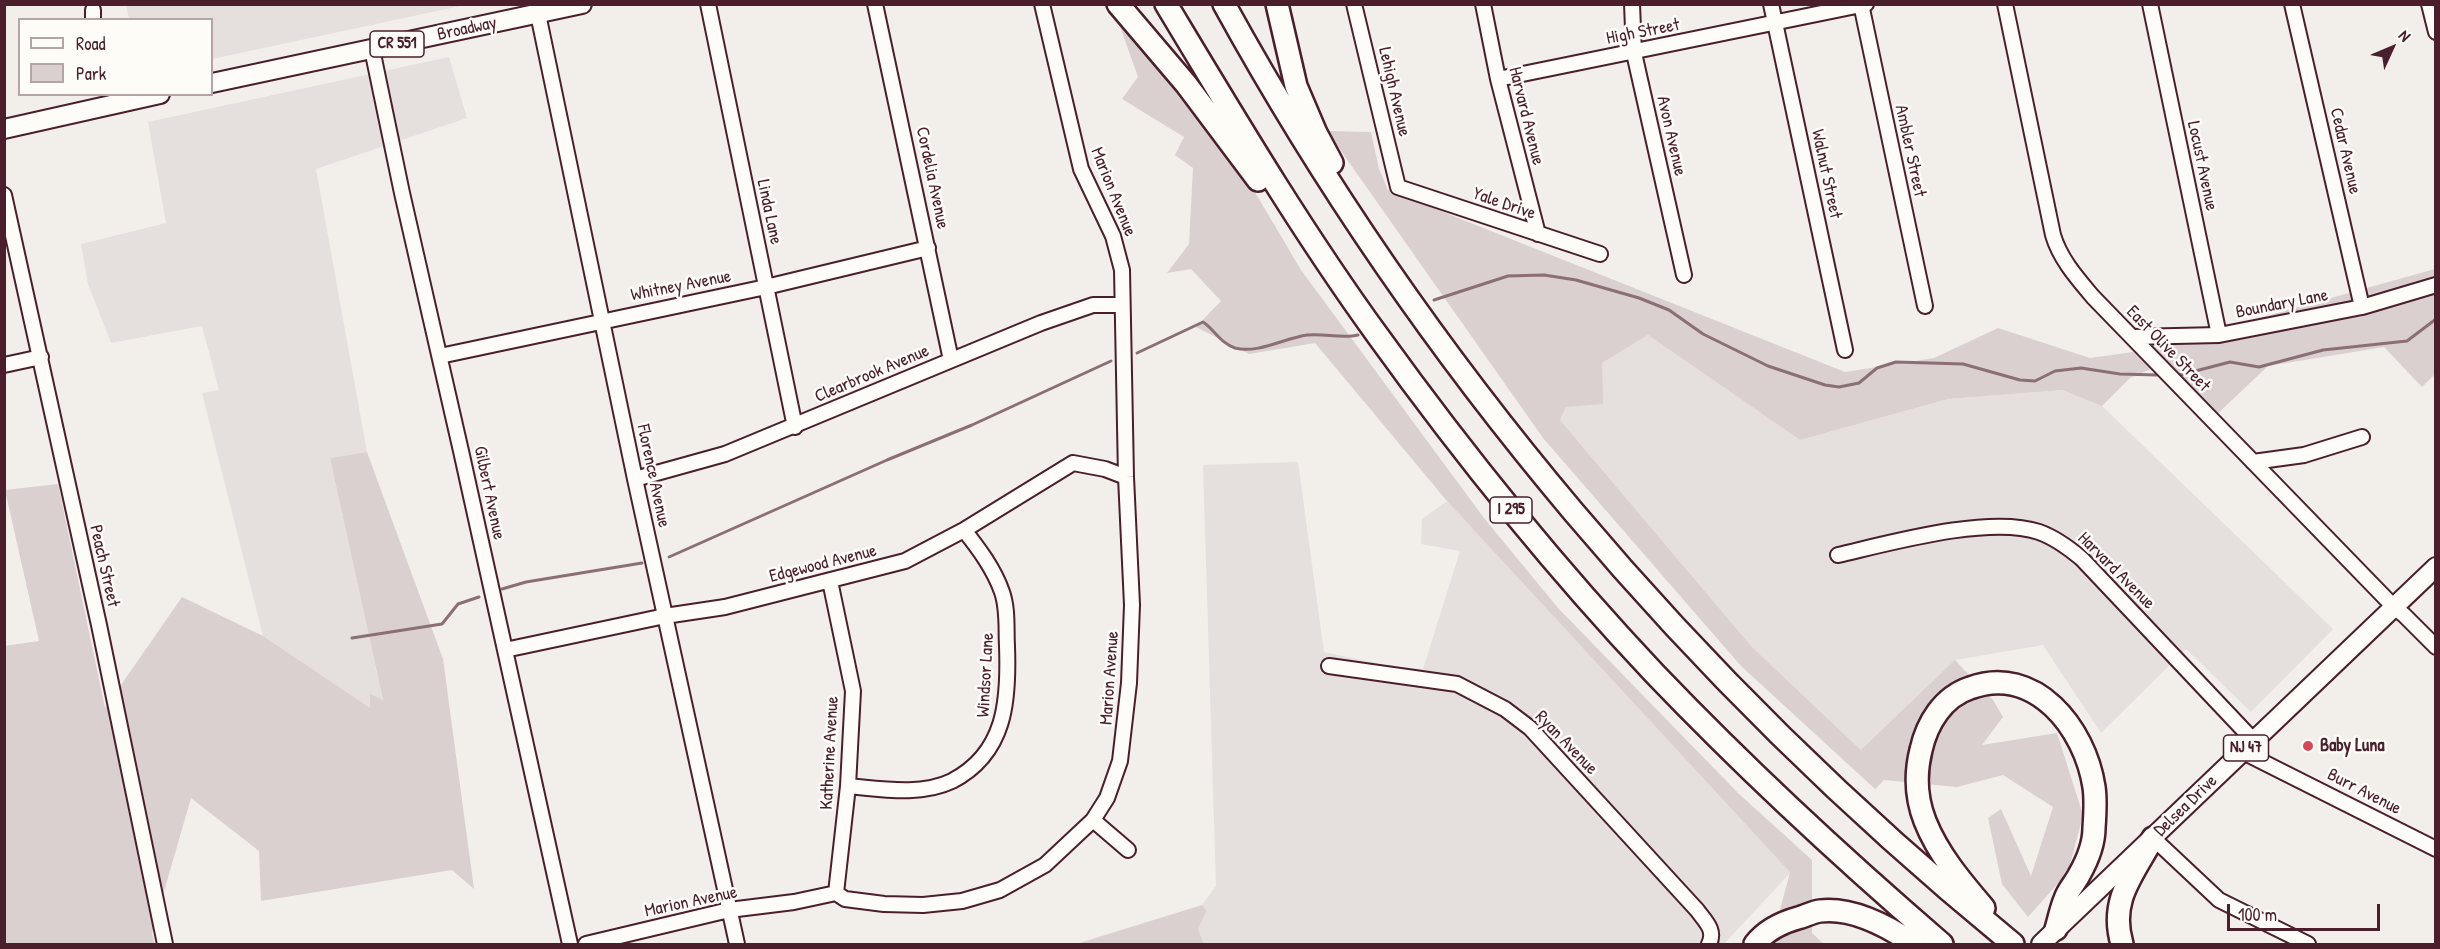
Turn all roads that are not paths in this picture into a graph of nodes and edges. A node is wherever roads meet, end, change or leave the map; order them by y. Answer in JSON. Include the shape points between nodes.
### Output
{"nodes":[{"id":1,"x":582,"y":4,"type":"edge"},
{"id":2,"x":708,"y":4,"type":"edge"},
{"id":3,"x":875,"y":4,"type":"edge"},
{"id":4,"x":1042,"y":4,"type":"edge"},
{"id":5,"x":1118,"y":4,"type":"edge"},
{"id":6,"x":1166,"y":4,"type":"edge"},
{"id":7,"x":1224,"y":4,"type":"edge"},
{"id":8,"x":1277,"y":4,"type":"edge"},
{"id":9,"x":1354,"y":4,"type":"edge"},
{"id":10,"x":1483,"y":4,"type":"edge"},
{"id":11,"x":1632,"y":4,"type":"edge"},
{"id":12,"x":1771,"y":4,"type":"edge"},
{"id":13,"x":2005,"y":4,"type":"edge"},
{"id":14,"x":2150,"y":4,"type":"edge"},
{"id":15,"x":2292,"y":4,"type":"edge"},
{"id":16,"x":2429,"y":4,"type":"edge"},
{"id":17,"x":1863,"y":5,"type":"edge"},
{"id":18,"x":538,"y":14,"type":"junction"},
{"id":19,"x":1775,"y":24,"type":"junction"},
{"id":20,"x":2436,"y":32,"type":"edge"},
{"id":21,"x":372,"y":50,"type":"junction"},
{"id":22,"x":1634,"y":52,"type":"junction"},
{"id":23,"x":1498,"y":79,"type":"junction"},
{"id":24,"x":213,"y":83,"type":"edge"},
{"id":25,"x":143,"y":96,"type":"edge"},
{"id":26,"x":92,"y":102,"type":"edge"},
{"id":27,"x":4,"y":129,"type":"edge"},
{"id":28,"x":1398,"y":187,"type":"joint"},
{"id":29,"x":4,"y":195,"type":"edge"},
{"id":30,"x":1538,"y":234,"type":"junction"},
{"id":31,"x":928,"y":248,"type":"junction"},
{"id":32,"x":1600,"y":254,"type":"dead end"},
{"id":33,"x":1684,"y":275,"type":"dead end"},
{"id":34,"x":1394,"y":280,"type":"junction"},
{"id":35,"x":2436,"y":285,"type":"edge"},
{"id":36,"x":766,"y":287,"type":"junction"},
{"id":37,"x":1122,"y":305,"type":"junction"},
{"id":38,"x":1925,"y":306,"type":"dead end"},
{"id":39,"x":2362,"y":307,"type":"junction"},
{"id":40,"x":603,"y":320,"type":"junction"},
{"id":41,"x":1375,"y":333,"type":"junction"},
{"id":42,"x":2219,"y":335,"type":"junction"},
{"id":43,"x":2132,"y":337,"type":"junction"},
{"id":44,"x":1845,"y":350,"type":"dead end"},
{"id":45,"x":440,"y":356,"type":"junction"},
{"id":46,"x":42,"y":357,"type":"junction"},
{"id":47,"x":951,"y":360,"type":"junction"},
{"id":48,"x":4,"y":365,"type":"edge"},
{"id":49,"x":795,"y":427,"type":"junction"},
{"id":50,"x":2362,"y":437,"type":"dead end"},
{"id":51,"x":2253,"y":462,"type":"junction"},
{"id":52,"x":1126,"y":477,"type":"junction"},
{"id":53,"x":635,"y":479,"type":"junction"},
{"id":54,"x":964,"y":530,"type":"junction"},
{"id":55,"x":1838,"y":555,"type":"dead end"},
{"id":56,"x":2436,"y":567,"type":"edge"},
{"id":57,"x":830,"y":581,"type":"junction"},
{"id":58,"x":2394,"y":607,"type":"junction"},
{"id":59,"x":665,"y":616,"type":"junction"},
{"id":60,"x":2436,"y":647,"type":"edge"},
{"id":61,"x":505,"y":650,"type":"junction"},
{"id":62,"x":1329,"y":666,"type":"dead end"},
{"id":63,"x":2248,"y":746,"type":"junction"},
{"id":64,"x":848,"y":786,"type":"junction"},
{"id":65,"x":1093,"y":820,"type":"junction"},
{"id":66,"x":2153,"y":838,"type":"junction"},
{"id":67,"x":2436,"y":849,"type":"edge"},
{"id":68,"x":1128,"y":850,"type":"dead end"},
{"id":69,"x":836,"y":893,"type":"junction"},
{"id":70,"x":729,"y":910,"type":"junction"},
{"id":71,"x":2056,"y":929,"type":"junction"},
{"id":72,"x":165,"y":945,"type":"edge"},
{"id":73,"x":570,"y":945,"type":"edge"},
{"id":74,"x":585,"y":945,"type":"edge"},
{"id":75,"x":737,"y":945,"type":"edge"},
{"id":76,"x":1709,"y":945,"type":"edge"},
{"id":77,"x":1755,"y":945,"type":"edge"},
{"id":78,"x":1914,"y":945,"type":"edge"},
{"id":79,"x":1942,"y":945,"type":"edge"},
{"id":80,"x":2014,"y":945,"type":"edge"},
{"id":81,"x":2041,"y":945,"type":"edge"},
{"id":82,"x":2122,"y":945,"type":"edge"},
{"id":83,"x":2308,"y":945,"type":"edge"}],
"edges":[{"from":1,"to":18,"type":"main road","name":"Broadway","number":"CR 551"},
{"from":2,"to":36,"type":"street","name":"Linda Lane"},
{"from":3,"to":31,"type":"street","name":"Cordelia Avenue"},
{"from":4,"to":37,"type":"street","name":"Marion Avenue","via":[[1081,169],[1113,236],[1122,270]]},
{"from":5,"to":41,"type":"highway","via":[[1186,84]]},
{"from":6,"to":41,"type":"highway","number":"I 295","via":[[1262,164]]},
{"from":7,"to":34,"type":"highway","number":"I 295","via":[[1312,156]]},
{"from":8,"to":34,"type":"highway","via":[[1293,74],[1312,125]]},
{"from":9,"to":28,"type":"street","name":"Lehigh Avenue"},
{"from":10,"to":23,"type":"street","name":"Harvard Avenue"},
{"from":11,"to":22,"type":"street","name":"Avon Avenue"},
{"from":12,"to":19,"type":"street","name":"Walnut Street"},
{"from":13,"to":43,"type":"street","name":"East Olive Street","via":[[2057,249],[2076,278]]},
{"from":14,"to":42,"type":"street","name":"Locust Avenue"},
{"from":15,"to":39,"type":"street","name":"Cedar Avenue"},
{"from":16,"to":20,"type":"street"},
{"from":17,"to":19,"type":"street","name":"High Street"},
{"from":17,"to":38,"type":"street","name":"Ambler Street"},
{"from":18,"to":21,"type":"main road","name":"Broadway","number":"CR 551"},
{"from":18,"to":40,"type":"street","name":"Florence Avenue"},
{"from":19,"to":22,"type":"street","name":"High Street"},
{"from":19,"to":44,"type":"street","name":"Walnut Street"},
{"from":21,"to":24,"type":"main road","name":"Broadway","number":"CR 551"},
{"from":21,"to":45,"type":"street","name":"Gilbert Avenue"},
{"from":22,"to":23,"type":"street","name":"High Street"},
{"from":22,"to":33,"type":"street","name":"Avon Avenue"},
{"from":23,"to":30,"type":"street","name":"Harvard Avenue"},
{"from":25,"to":26,"type":"main road"},
{"from":26,"to":27,"type":"main road"},
{"from":28,"to":30,"type":"street","name":"Yale Drive"},
{"from":29,"to":46,"type":"street","name":"Peach Street"},
{"from":30,"to":32,"type":"street","name":"Yale Drive"},
{"from":31,"to":36,"type":"street","name":"Whitney Avenue"},
{"from":31,"to":47,"type":"street","name":"Cordelia Avenue"},
{"from":34,"to":80,"type":"highway","number":"I 295","via":[[1528,458],[1663,615],[1861,813]]},
{"from":35,"to":39,"type":"street","name":"Boundary Lane"},
{"from":36,"to":40,"type":"street","name":"Whitney Avenue"},
{"from":36,"to":49,"type":"street","name":"Linda Lane"},
{"from":37,"to":47,"type":"street","name":"Clearbrook Avenue","via":[[1093,305]]},
{"from":37,"to":52,"type":"street","name":"Marion Avenue"},
{"from":39,"to":42,"type":"street","name":"Boundary Lane"},
{"from":40,"to":45,"type":"street","name":"Whitney Avenue"},
{"from":40,"to":53,"type":"street","name":"Florence Avenue"},
{"from":41,"to":79,"type":"highway","number":"I 295","via":[[1486,479],[1635,652],[1794,813]]},
{"from":42,"to":43,"type":"street","name":"Boundary Lane"},
{"from":43,"to":51,"type":"street","name":"East Olive Street"},
{"from":45,"to":61,"type":"street","name":"Gilbert Avenue"},
{"from":46,"to":48,"type":"street"},
{"from":46,"to":72,"type":"street","name":"Peach Street"},
{"from":47,"to":49,"type":"street","name":"Clearbrook Avenue"},
{"from":49,"to":53,"type":"street","name":"Clearbrook Avenue","via":[[725,454]]},
{"from":50,"to":51,"type":"street","via":[[2304,455]]},
{"from":51,"to":58,"type":"street","name":"East Olive Street"},
{"from":52,"to":54,"type":"street","name":"Edgewood Avenue","via":[[1073,463]]},
{"from":52,"to":65,"type":"street","name":"Marion Avenue","via":[[1132,604],[1127,709],[1120,761],[1107,798]]},
{"from":53,"to":59,"type":"street","name":"Florence Avenue"},
{"from":54,"to":57,"type":"street","name":"Edgewood Avenue","via":[[905,561]]},
{"from":54,"to":64,"type":"street","name":"Windsor Lane","via":[[1003,593],[1007,671],[1003,717],[997,735],[973,766],[939,785],[914,790]]},
{"from":55,"to":63,"type":"street","name":"Harvard Avenue","via":[[1987,526],[2038,532],[2065,544]]},
{"from":56,"to":58,"type":"main road","name":"Delsea Drive","number":"NJ 47"},
{"from":57,"to":59,"type":"street","name":"Edgewood Avenue","via":[[725,607]]},
{"from":57,"to":64,"type":"street","name":"Katherine Avenue","via":[[853,692]]},
{"from":58,"to":60,"type":"street","name":"East Olive Street"},
{"from":58,"to":63,"type":"main road","name":"Delsea Drive","number":"NJ 47"},
{"from":59,"to":61,"type":"street","name":"Edgewood Avenue"},
{"from":59,"to":70,"type":"street","name":"Florence Avenue"},
{"from":61,"to":73,"type":"street","name":"Gilbert Avenue"},
{"from":62,"to":76,"type":"street","name":"Ryan Avenue","via":[[1457,684],[1505,709],[1530,728],[1697,910],[1711,929]]},
{"from":63,"to":66,"type":"main road","name":"Delsea Drive","number":"NJ 47"},
{"from":63,"to":67,"type":"street","name":"Burr Avenue"},
{"from":64,"to":69,"type":"street","name":"Katherine Avenue"},
{"from":65,"to":68,"type":"street"},
{"from":65,"to":69,"type":"street","name":"Marion Avenue","via":[[1046,865],[987,895],[917,905],[845,899]]},
{"from":66,"to":71,"type":"main road","name":"Delsea Drive","number":"NJ 47"},
{"from":66,"to":82,"type":"highway","via":[[2118,905]]},
{"from":66,"to":83,"type":"street","via":[[2219,900]]},
{"from":69,"to":70,"type":"street","name":"Marion Avenue"},
{"from":70,"to":74,"type":"street","name":"Marion Avenue"},
{"from":70,"to":75,"type":"street","name":"Florence Avenue"},
{"from":71,"to":80,"type":"highway","via":[[2094,831],[2094,787],[2086,757],[2066,722],[2037,693],[2005,683],[1967,689],[1945,704],[1927,731],[1917,774],[1920,802],[1926,824],[1946,860]]},
{"from":71,"to":81,"type":"main road","name":"Delsea Drive","number":"NJ 47"},
{"from":77,"to":78,"type":"highway","via":[[1780,923],[1819,911],[1872,920]]}]}
